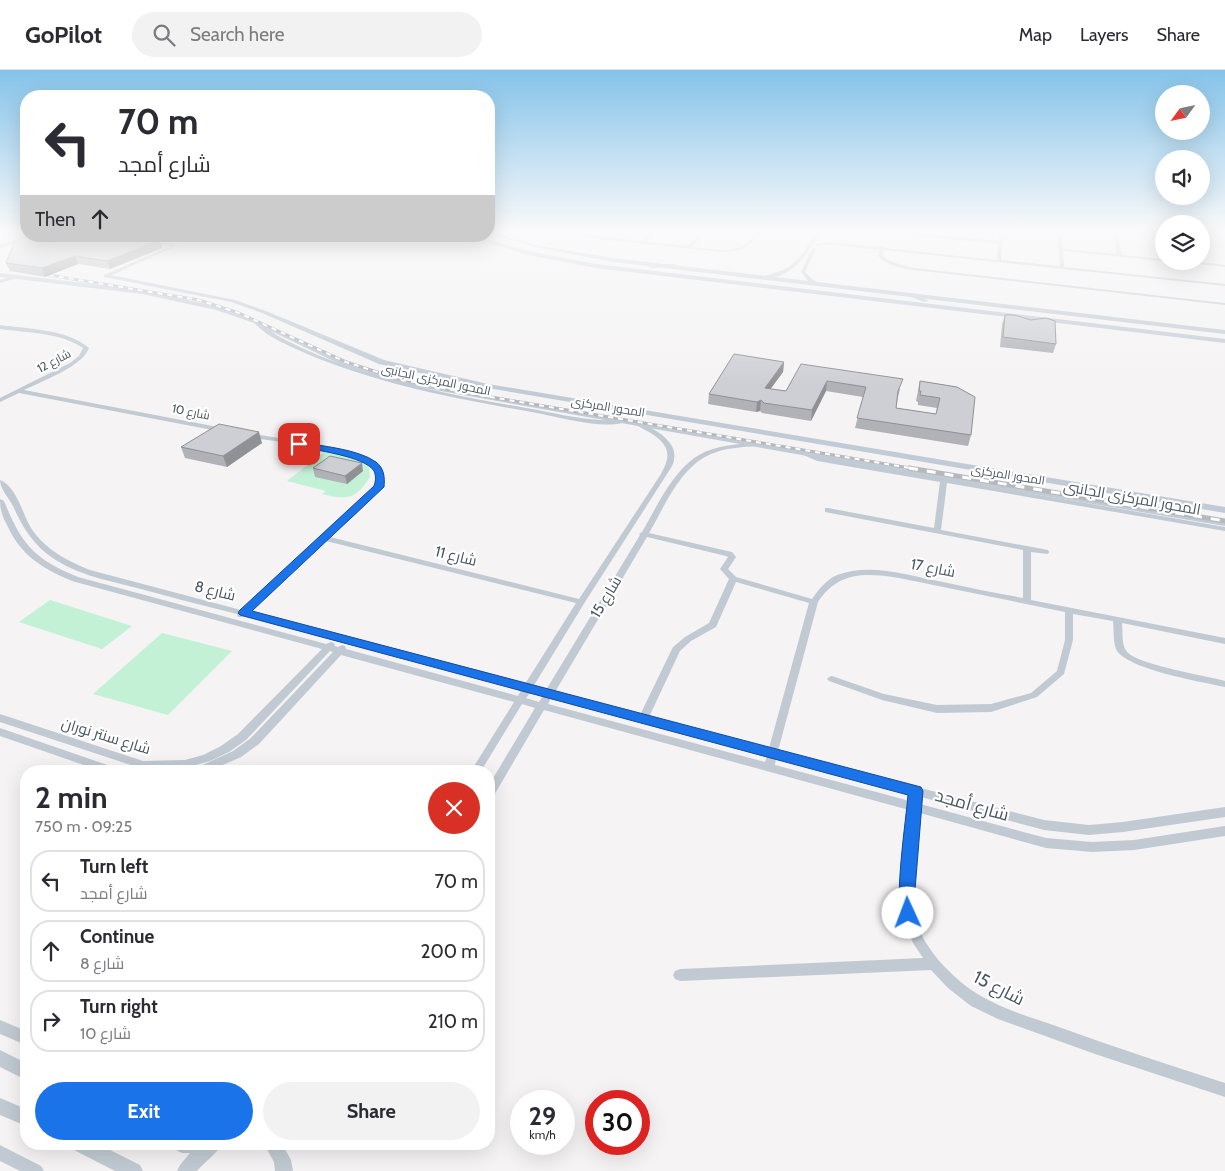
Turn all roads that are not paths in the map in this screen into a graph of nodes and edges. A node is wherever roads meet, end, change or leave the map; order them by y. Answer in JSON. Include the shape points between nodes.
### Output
{"nodes":[{"id":1,"x":69,"y":283,"type":"edge"},
{"id":2,"x":125,"y":283,"type":"edge"},
{"id":3,"x":146,"y":283,"type":"edge"},
{"id":4,"x":745,"y":283,"type":"edge"},
{"id":5,"x":766,"y":283,"type":"edge"},
{"id":6,"x":811,"y":283,"type":"edge"},
{"id":7,"x":1042,"y":283,"type":"edge"},
{"id":8,"x":817,"y":284,"type":"joint"},
{"id":9,"x":108,"y":288,"type":"junction"},
{"id":10,"x":910,"y":294,"type":"junction"},
{"id":11,"x":1225,"y":304,"type":"edge"},
{"id":12,"x":926,"y":305,"type":"junction"},
{"id":13,"x":983,"y":312,"type":"junction"},
{"id":14,"x":960,"y":313,"type":"dead end"},
{"id":15,"x":0,"y":327,"type":"edge"},
{"id":16,"x":1141,"y":331,"type":"junction"},
{"id":17,"x":1191,"y":332,"type":"junction"},
{"id":18,"x":1225,"y":332,"type":"edge"},
{"id":19,"x":1225,"y":336,"type":"edge"},
{"id":20,"x":1206,"y":339,"type":"junction"},
{"id":21,"x":1225,"y":342,"type":"edge"},
{"id":22,"x":18,"y":391,"type":"junction"},
{"id":23,"x":0,"y":400,"type":"edge"},
{"id":24,"x":636,"y":423,"type":"junction"},
{"id":25,"x":228,"y":431,"type":"edge"},
{"id":26,"x":237,"y":432,"type":"edge"},
{"id":27,"x":757,"y":444,"type":"junction"},
{"id":28,"x":799,"y":451,"type":"junction"},
{"id":29,"x":878,"y":452,"type":"junction"},
{"id":30,"x":876,"y":464,"type":"junction"},
{"id":31,"x":944,"y":480,"type":"junction"},
{"id":32,"x":0,"y":482,"type":"edge"},
{"id":33,"x":0,"y":501,"type":"edge"},
{"id":34,"x":828,"y":510,"type":"dead end"},
{"id":35,"x":1225,"y":510,"type":"edge"},
{"id":36,"x":1225,"y":522,"type":"edge"},
{"id":37,"x":1225,"y":529,"type":"edge"},
{"id":38,"x":937,"y":531,"type":"junction"},
{"id":39,"x":643,"y":534,"type":"junction"},
{"id":40,"x":325,"y":538,"type":"junction"},
{"id":41,"x":1027,"y":548,"type":"junction"},
{"id":42,"x":1045,"y":552,"type":"dead end"},
{"id":43,"x":733,"y":579,"type":"junction"},
{"id":44,"x":1027,"y":601,"type":"junction"},
{"id":45,"x":581,"y":602,"type":"junction"},
{"id":46,"x":814,"y":602,"type":"junction"},
{"id":47,"x":1069,"y":609,"type":"junction"},
{"id":48,"x":244,"y":613,"type":"junction"},
{"id":49,"x":1117,"y":619,"type":"junction"},
{"id":50,"x":234,"y":622,"type":"junction"},
{"id":51,"x":338,"y":638,"type":"junction"},
{"id":52,"x":348,"y":641,"type":"junction"},
{"id":53,"x":1225,"y":641,"type":"edge"},
{"id":54,"x":328,"y":648,"type":"junction"},
{"id":55,"x":339,"y":651,"type":"junction"},
{"id":56,"x":832,"y":679,"type":"dead end"},
{"id":57,"x":1225,"y":684,"type":"edge"},
{"id":58,"x":527,"y":688,"type":"junction"},
{"id":59,"x":548,"y":694,"type":"junction"},
{"id":60,"x":520,"y":700,"type":"junction"},
{"id":61,"x":541,"y":706,"type":"junction"},
{"id":62,"x":0,"y":718,"type":"edge"},
{"id":63,"x":643,"y":719,"type":"junction"},
{"id":64,"x":0,"y":732,"type":"edge"},
{"id":65,"x":773,"y":752,"type":"junction"},
{"id":66,"x":95,"y":765,"type":"edge"},
{"id":67,"x":217,"y":765,"type":"edge"},
{"id":68,"x":480,"y":765,"type":"edge"},
{"id":69,"x":768,"y":766,"type":"junction"},
{"id":70,"x":495,"y":784,"type":"edge"},
{"id":71,"x":916,"y":791,"type":"junction"},
{"id":72,"x":914,"y":807,"type":"junction"},
{"id":73,"x":1225,"y":812,"type":"edge"},
{"id":74,"x":1225,"y":831,"type":"edge"},
{"id":75,"x":934,"y":964,"type":"junction"},
{"id":76,"x":680,"y":975,"type":"dead end"},
{"id":77,"x":0,"y":1026,"type":"edge"},
{"id":78,"x":20,"y":1035,"type":"edge"},
{"id":79,"x":0,"y":1058,"type":"edge"},
{"id":80,"x":20,"y":1069,"type":"edge"},
{"id":81,"x":1225,"y":1090,"type":"edge"},
{"id":82,"x":0,"y":1106,"type":"edge"},
{"id":83,"x":20,"y":1115,"type":"edge"},
{"id":84,"x":90,"y":1150,"type":"edge"},
{"id":85,"x":205,"y":1150,"type":"edge"},
{"id":86,"x":279,"y":1150,"type":"edge"},
{"id":87,"x":0,"y":1153,"type":"edge"},
{"id":88,"x":121,"y":1168,"type":"edge"},
{"id":89,"x":36,"y":1171,"type":"edge"},
{"id":90,"x":186,"y":1171,"type":"edge"},
{"id":91,"x":284,"y":1171,"type":"edge"}],
"edges":[{"from":1,"to":9,"type":"main road","name":"المحور المركزى"},
{"from":2,"to":9,"type":"main road"},
{"from":3,"to":29,"type":"main road","name":"المحور المركزى","via":[[239,303],[402,368],[511,390],[794,435]]},
{"from":4,"to":12,"type":"main road"},
{"from":5,"to":12,"type":"main road"},
{"from":6,"to":8,"type":"street"},
{"from":7,"to":11,"type":"street"},
{"from":8,"to":10,"type":"street"},
{"from":9,"to":24,"type":"main road","name":"المحور المركزى","via":[[196,302],[231,312],[331,358],[396,380],[493,400]]},
{"from":10,"to":12,"type":"main road"},
{"from":10,"to":18,"type":"street"},
{"from":12,"to":13,"type":"main road"},
{"from":12,"to":16,"type":"main road"},
{"from":13,"to":14,"type":"main road"},
{"from":13,"to":16,"type":"main road"},
{"from":15,"to":22,"type":"street","name":"شارع 12","via":[[67,338],[86,348],[85,353],[72,364]]},
{"from":16,"to":17,"type":"main road"},
{"from":16,"to":20,"type":"main road"},
{"from":17,"to":19,"type":"main road"},
{"from":17,"to":20,"type":"main road","via":[[1188,334]]},
{"from":20,"to":21,"type":"main road"},
{"from":22,"to":23,"type":"street","name":"شارع 12"},
{"from":22,"to":25,"type":"street","name":"شارع 10"},
{"from":24,"to":27,"type":"main road","name":"المحور المركزى"},
{"from":24,"to":45,"type":"street","name":"شارع 15","via":[[664,440],[669,446],[671,460]]},
{"from":26,"to":40,"type":"street","via":[[349,454],[372,464],[378,471],[379,487]]},
{"from":27,"to":28,"type":"main road","name":"المحور المركزى"},
{"from":27,"to":39,"type":"street","name":"شارع 15","via":[[717,450],[696,459],[674,483]]},
{"from":28,"to":30,"type":"main road","name":"المحور المركزى"},
{"from":28,"to":31,"type":"street","name":"المحور المركزى الجانبى","via":[[817,459]]},
{"from":29,"to":30,"type":"main road","via":[[881,460]]},
{"from":29,"to":35,"type":"main road","name":"المحور المركزى"},
{"from":30,"to":36,"type":"main road","name":"المحور المركزى"},
{"from":31,"to":37,"type":"street","name":"المحور المركزى الجانبى"},
{"from":31,"to":38,"type":"street"},
{"from":32,"to":48,"type":"street","name":"شارع 8","via":[[10,491],[26,526],[56,558],[87,572]]},
{"from":33,"to":50,"type":"street","name":"شارع 8","via":[[8,524],[18,539],[33,557],[59,573]]},
{"from":34,"to":38,"type":"street"},
{"from":38,"to":41,"type":"street"},
{"from":39,"to":43,"type":"street","via":[[728,554],[732,557],[724,570]]},
{"from":39,"to":59,"type":"street","name":"شارع 15"},
{"from":40,"to":45,"type":"street","name":"شارع 11"},
{"from":40,"to":48,"type":"street"},
{"from":41,"to":42,"type":"street"},
{"from":41,"to":44,"type":"street"},
{"from":43,"to":46,"type":"street"},
{"from":43,"to":63,"type":"street","via":[[713,625],[676,650]]},
{"from":44,"to":46,"type":"street","name":"شارع 17","via":[[870,572],[843,576],[829,582]]},
{"from":44,"to":47,"type":"street","name":"شارع 17"},
{"from":45,"to":58,"type":"street","name":"شارع 15"},
{"from":46,"to":65,"type":"street","name":"شارع 17"},
{"from":47,"to":49,"type":"street","name":"شارع 17"},
{"from":47,"to":56,"type":"street","via":[[1069,640],[1061,672],[1034,695],[990,708],[937,709],[882,697]]},
{"from":48,"to":50,"type":"street"},
{"from":48,"to":51,"type":"street","name":"شارع 8"},
{"from":49,"to":53,"type":"street","name":"شارع 17"},
{"from":49,"to":57,"type":"street","via":[[1120,648],[1134,661]]},
{"from":50,"to":54,"type":"street","name":"شارع 8"},
{"from":51,"to":52,"type":"street","name":"شارع 8"},
{"from":51,"to":54,"type":"street","name":"شارع سنتر نوران"},
{"from":52,"to":55,"type":"street"},
{"from":52,"to":58,"type":"street","name":"شارع 8"},
{"from":54,"to":55,"type":"street","name":"شارع 8"},
{"from":54,"to":62,"type":"street","name":"شارع سنتر نوران","via":[[242,737],[218,752],[185,764],[144,765]]},
{"from":55,"to":60,"type":"street","name":"شارع 8"},
{"from":55,"to":67,"type":"street","via":[[255,741]]},
{"from":58,"to":59,"type":"street","name":"شارع 8"},
{"from":58,"to":60,"type":"street","name":"شارع 15"},
{"from":59,"to":61,"type":"street","name":"شارع 15"},
{"from":59,"to":63,"type":"street","name":"شارع أمجد"},
{"from":60,"to":61,"type":"street","name":"شارع 8"},
{"from":60,"to":68,"type":"street","name":"شارع 15"},
{"from":61,"to":69,"type":"street","name":"شارع أمجد"},
{"from":61,"to":70,"type":"street","name":"شارع 15"},
{"from":63,"to":65,"type":"street","name":"شارع أمجد"},
{"from":64,"to":66,"type":"street","name":"شارع سنتر نوران"},
{"from":65,"to":69,"type":"street","name":"شارع 17"},
{"from":65,"to":71,"type":"street","name":"شارع أمجد"},
{"from":69,"to":72,"type":"street","name":"شارع أمجد"},
{"from":71,"to":72,"type":"street","name":"شارع 15"},
{"from":71,"to":73,"type":"street","name":"شارع أمجد","via":[[1044,825],[1089,830]]},
{"from":72,"to":74,"type":"street","name":"شارع أمجد","via":[[1046,843],[1092,848]]},
{"from":72,"to":75,"type":"street","name":"شارع 15","via":[[908,913],[917,939]]},
{"from":75,"to":76,"type":"street"},
{"from":75,"to":81,"type":"street","name":"شارع 15","via":[[976,1001],[1003,1014]]},
{"from":77,"to":78,"type":"street"},
{"from":79,"to":80,"type":"street"},
{"from":82,"to":83,"type":"street"},
{"from":84,"to":88,"type":"street"},
{"from":85,"to":90,"type":"street"},
{"from":86,"to":91,"type":"street"},
{"from":87,"to":89,"type":"street"}]}
